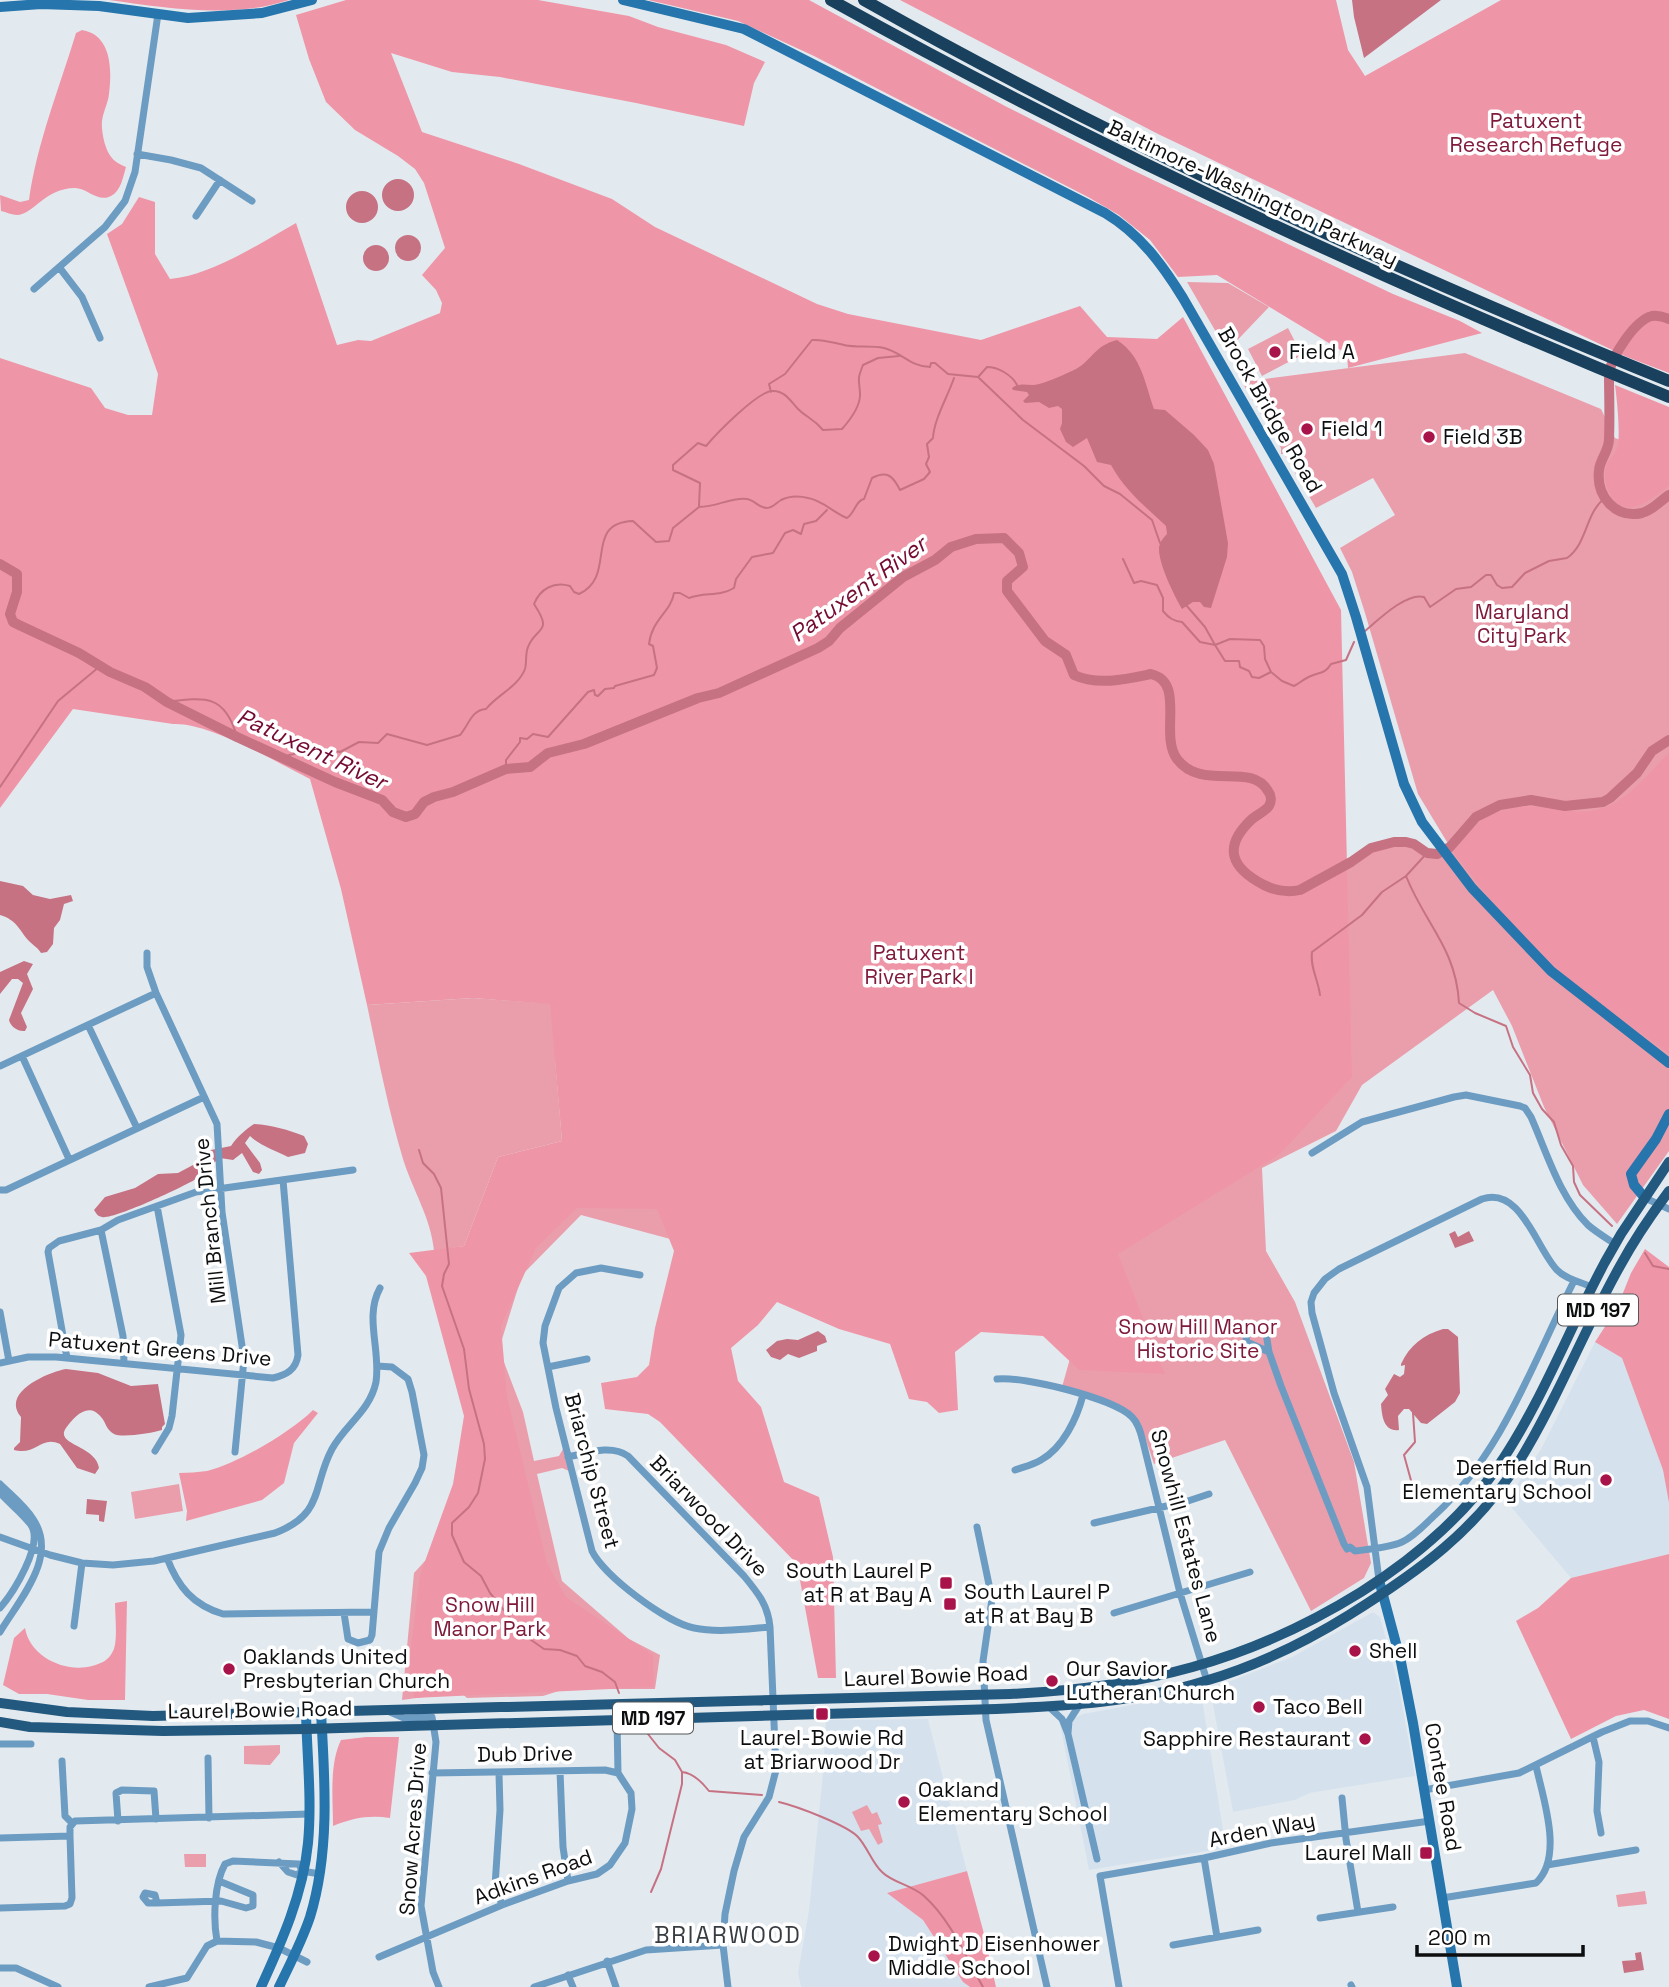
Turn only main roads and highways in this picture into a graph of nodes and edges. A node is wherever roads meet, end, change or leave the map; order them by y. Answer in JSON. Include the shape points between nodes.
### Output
{"nodes":[{"id":1,"x":831,"y":0,"type":"edge"},
{"id":2,"x":864,"y":0,"type":"edge"},
{"id":3,"x":1568,"y":346,"type":"junction"},
{"id":4,"x":1669,"y":381,"type":"edge"},
{"id":5,"x":1669,"y":397,"type":"edge"},
{"id":6,"x":1669,"y":1162,"type":"edge"},
{"id":7,"x":1669,"y":1191,"type":"edge"},
{"id":8,"x":1665,"y":1206,"type":"edge"},
{"id":9,"x":1578,"y":1349,"type":"junction"},
{"id":10,"x":1539,"y":1392,"type":"junction"},
{"id":11,"x":0,"y":1703,"type":"edge"},
{"id":12,"x":0,"y":1721,"type":"edge"},
{"id":13,"x":30,"y":1727,"type":"junction"},
{"id":14,"x":0,"y":1730,"type":"edge"}],
"edges":[{"from":1,"to":3,"type":"highway","name":"Baltimore-Washington Parkway","via":[[1037,111],[1199,191],[1410,288]]},
{"from":2,"to":3,"type":"highway","name":"Baltimore-Washington Parkway","via":[[1205,177]]},
{"from":3,"to":4,"type":"highway","name":"Baltimore-Washington Parkway"},
{"from":3,"to":5,"type":"highway","name":"Baltimore-Washington Parkway"},
{"from":6,"to":10,"type":"main road","name":"Laurel Bowie Road","number":"MD 197","via":[[1615,1244]]},
{"from":7,"to":8,"type":"main road","name":"Laurel Bowie Road","number":"MD 197"},
{"from":8,"to":9,"type":"main road","name":"Laurel Bowie Road","number":"MD 197","via":[[1619,1267]]},
{"from":9,"to":10,"type":"main road","via":[[1566,1354],[1549,1387]]},
{"from":9,"to":13,"type":"main road","name":"Laurel Bowie Road","number":"MD 197","via":[[1531,1441],[1488,1505],[1445,1548],[1381,1595],[1293,1647],[1207,1681],[1080,1704],[985,1709],[307,1729]]},
{"from":10,"to":11,"type":"main road","name":"Laurel Bowie Road","number":"MD 197","via":[[1508,1451],[1470,1503],[1379,1580],[1251,1649],[1149,1679],[1047,1692],[321,1713],[133,1716]]},
{"from":12,"to":13,"type":"main road","name":"Laurel Bowie Road","number":"MD 197"},
{"from":13,"to":14,"type":"main road"}]}
